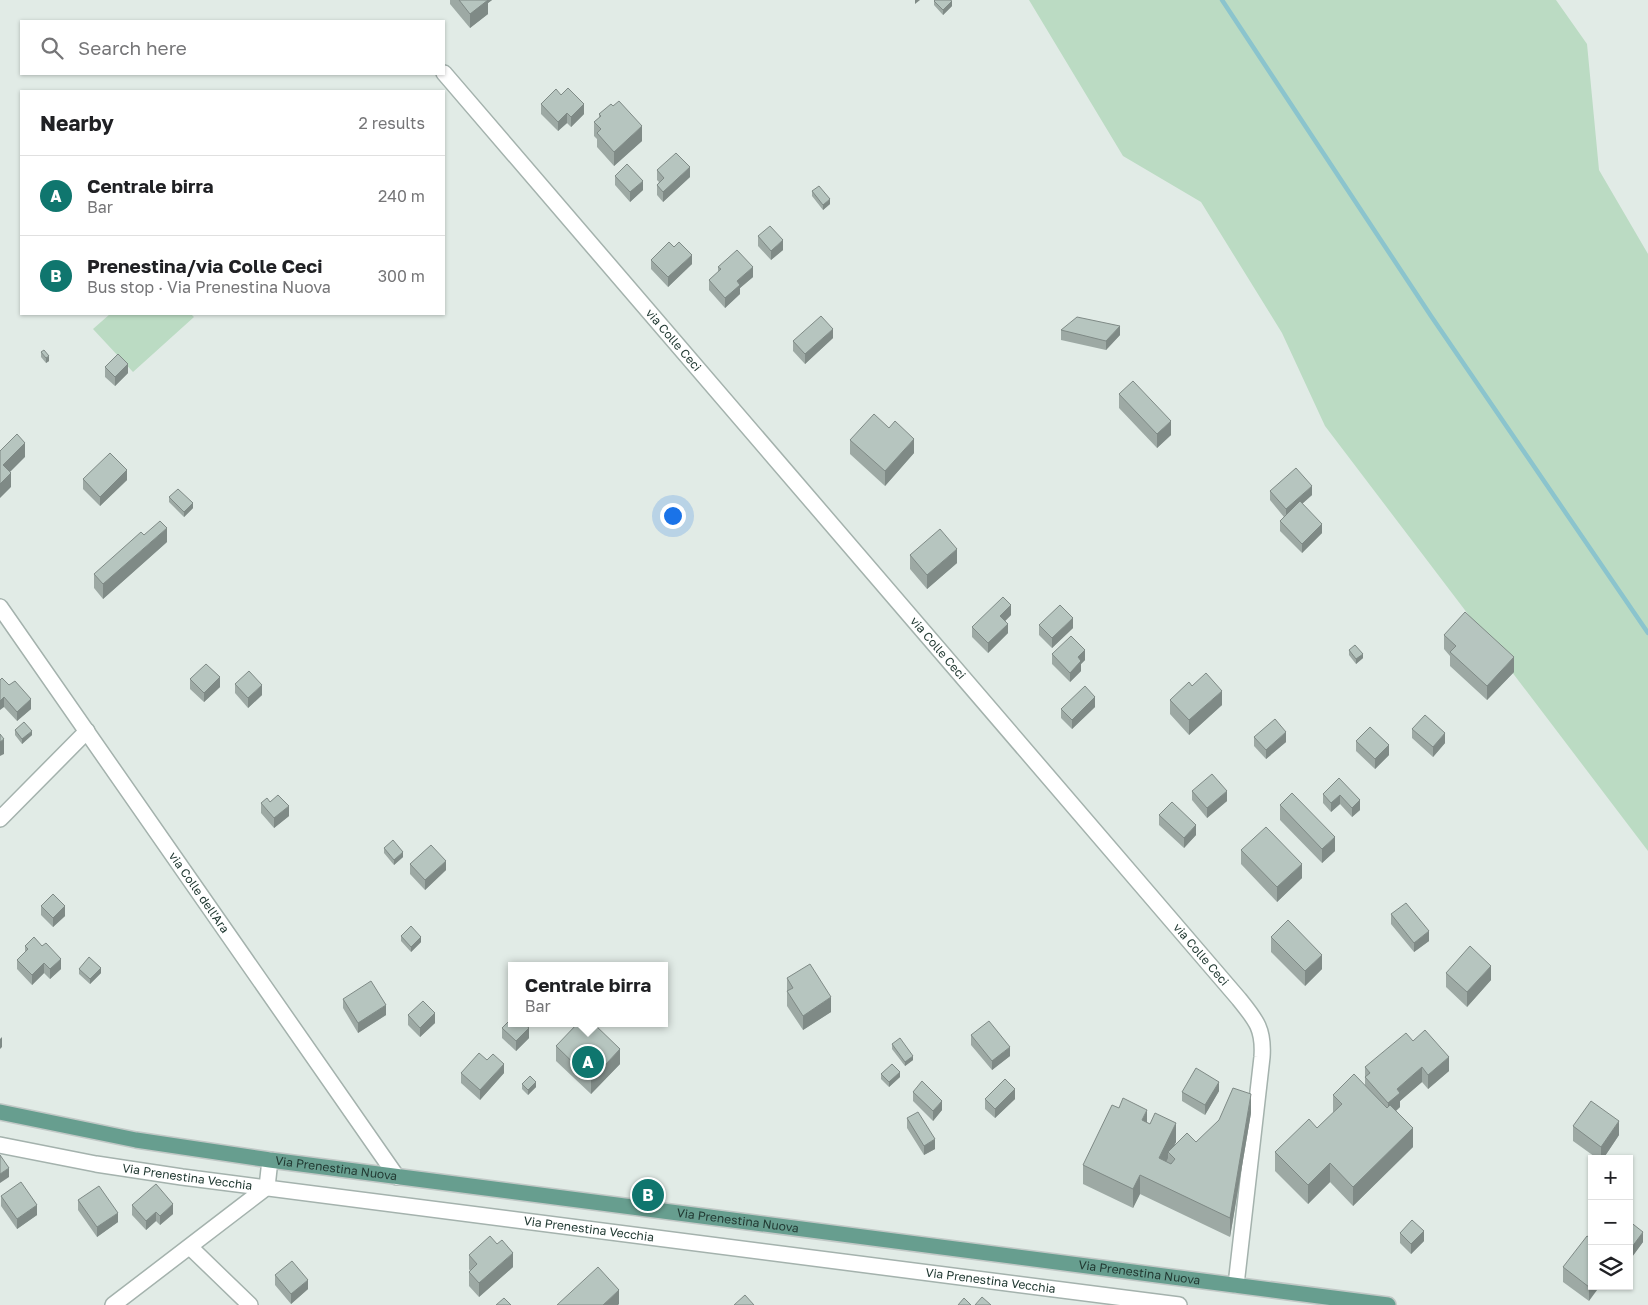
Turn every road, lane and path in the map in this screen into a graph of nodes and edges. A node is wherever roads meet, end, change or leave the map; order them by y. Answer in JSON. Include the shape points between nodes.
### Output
{"nodes":[{"id":1,"x":445,"y":74,"type":"edge"},
{"id":2,"x":0,"y":607,"type":"edge"},
{"id":3,"x":87,"y":732,"type":"junction"},
{"id":4,"x":0,"y":819,"type":"edge"},
{"id":5,"x":0,"y":1112,"type":"edge"},
{"id":6,"x":0,"y":1145,"type":"edge"},
{"id":7,"x":270,"y":1160,"type":"junction"},
{"id":8,"x":397,"y":1177,"type":"junction"},
{"id":9,"x":267,"y":1188,"type":"junction"},
{"id":10,"x":190,"y":1247,"type":"junction"},
{"id":11,"x":1236,"y":1285,"type":"junction"},
{"id":12,"x":113,"y":1305,"type":"edge"},
{"id":13,"x":250,"y":1305,"type":"edge"},
{"id":14,"x":1179,"y":1305,"type":"edge"},
{"id":15,"x":1388,"y":1305,"type":"edge"}],
"edges":[{"from":1,"to":11,"type":"street","name":"via Colle Ceci","via":[[1258,1024],[1262,1057]]},
{"from":2,"to":3,"type":"street","name":"via Colle dell'Ara"},
{"from":3,"to":4,"type":"street"},
{"from":3,"to":8,"type":"street","name":"via Colle dell'Ara"},
{"from":5,"to":7,"type":"main road","name":"Via Prenestina Nuova","via":[[136,1140]]},
{"from":6,"to":9,"type":"street","name":"Via Prenestina Vecchia","via":[[140,1171]]},
{"from":7,"to":8,"type":"main road","name":"Via Prenestina Nuova"},
{"from":7,"to":9,"type":"street"},
{"from":8,"to":11,"type":"main road","name":"Via Prenestina Nuova"},
{"from":9,"to":10,"type":"street"},
{"from":9,"to":14,"type":"street","name":"Via Prenestina Vecchia"},
{"from":10,"to":12,"type":"street"},
{"from":10,"to":13,"type":"street"},
{"from":11,"to":15,"type":"main road","name":"Via Prenestina Nuova"}]}
